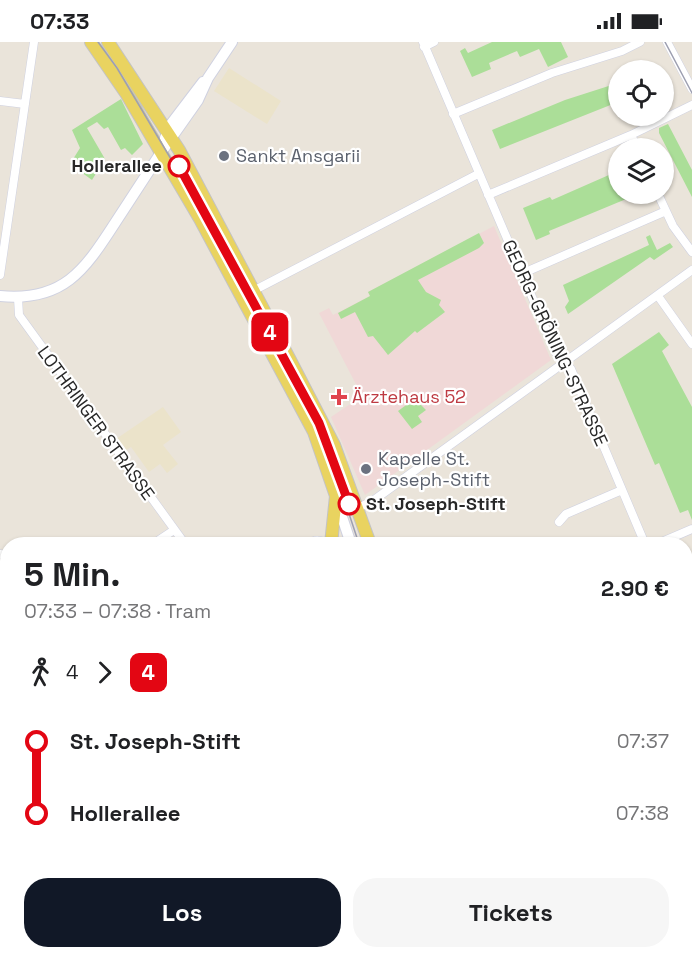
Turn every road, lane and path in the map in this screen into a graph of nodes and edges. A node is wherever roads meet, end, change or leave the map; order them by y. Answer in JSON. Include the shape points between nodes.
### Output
{"nodes":[{"id":1,"x":34,"y":42,"type":"edge"},
{"id":2,"x":91,"y":42,"type":"edge"},
{"id":3,"x":108,"y":42,"type":"edge"},
{"id":4,"x":232,"y":42,"type":"edge"},
{"id":5,"x":434,"y":42,"type":"edge"},
{"id":6,"x":640,"y":42,"type":"edge"},
{"id":7,"x":667,"y":42,"type":"edge"},
{"id":8,"x":424,"y":44,"type":"edge"},
{"id":9,"x":692,"y":89,"type":"edge"},
{"id":10,"x":0,"y":101,"type":"edge"},
{"id":11,"x":25,"y":104,"type":"junction"},
{"id":12,"x":692,"y":105,"type":"edge"},
{"id":13,"x":453,"y":114,"type":"junction"},
{"id":14,"x":170,"y":135,"type":"junction"},
{"id":15,"x":631,"y":135,"type":"junction"},
{"id":16,"x":632,"y":138,"type":"edge"},
{"id":17,"x":160,"y":154,"type":"junction"},
{"id":18,"x":478,"y":174,"type":"junction"},
{"id":19,"x":488,"y":195,"type":"junction"},
{"id":20,"x":663,"y":204,"type":"edge"},
{"id":21,"x":666,"y":211,"type":"junction"},
{"id":22,"x":2,"y":243,"type":"edge"},
{"id":23,"x":692,"y":252,"type":"edge"},
{"id":24,"x":692,"y":270,"type":"edge"},
{"id":25,"x":521,"y":274,"type":"junction"},
{"id":26,"x":0,"y":275,"type":"edge"},
{"id":27,"x":253,"y":291,"type":"junction"},
{"id":28,"x":0,"y":296,"type":"edge"},
{"id":29,"x":658,"y":296,"type":"junction"},
{"id":30,"x":18,"y":298,"type":"junction"},
{"id":31,"x":692,"y":344,"type":"edge"},
{"id":32,"x":564,"y":362,"type":"junction"},
{"id":33,"x":622,"y":490,"type":"junction"},
{"id":34,"x":336,"y":496,"type":"junction"},
{"id":35,"x":358,"y":508,"type":"junction"},
{"id":36,"x":559,"y":522,"type":"dead end"},
{"id":37,"x":692,"y":529,"type":"edge"},
{"id":38,"x":174,"y":530,"type":"junction"},
{"id":39,"x":164,"y":537,"type":"edge"},
{"id":40,"x":180,"y":537,"type":"edge"},
{"id":41,"x":331,"y":537,"type":"edge"},
{"id":42,"x":349,"y":537,"type":"edge"},
{"id":43,"x":367,"y":537,"type":"edge"},
{"id":44,"x":642,"y":537,"type":"edge"},
{"id":45,"x":673,"y":537,"type":"edge"}],
"edges":[{"from":1,"to":11,"type":"street"},
{"from":2,"to":17,"type":"main road","via":[[126,93]]},
{"from":3,"to":14,"type":"main road"},
{"from":4,"to":14,"type":"main road","via":[[198,87]]},
{"from":5,"to":8,"type":"street"},
{"from":6,"to":13,"type":"street"},
{"from":7,"to":9,"type":"street"},
{"from":8,"to":13,"type":"street","name":"GEORG-GRÖNING-STRASSE"},
{"from":10,"to":11,"type":"street"},
{"from":11,"to":22,"type":"street"},
{"from":12,"to":15,"type":"street"},
{"from":13,"to":18,"type":"street","name":"GEORG-GRÖNING-STRASSE"},
{"from":14,"to":17,"type":"main road"},
{"from":14,"to":27,"type":"main road"},
{"from":15,"to":16,"type":"street"},
{"from":15,"to":19,"type":"street"},
{"from":17,"to":30,"type":"main road","via":[[82,271],[51,291]]},
{"from":17,"to":34,"type":"main road","via":[[200,219],[314,432]]},
{"from":18,"to":19,"type":"street","name":"GEORG-GRÖNING-STRASSE"},
{"from":18,"to":27,"type":"street"},
{"from":19,"to":25,"type":"street","name":"GEORG-GRÖNING-STRASSE"},
{"from":20,"to":21,"type":"street"},
{"from":21,"to":23,"type":"street"},
{"from":21,"to":25,"type":"street"},
{"from":22,"to":26,"type":"street"},
{"from":24,"to":29,"type":"street"},
{"from":25,"to":32,"type":"street","name":"GEORG-GRÖNING-STRASSE","via":[[556,353]]},
{"from":27,"to":35,"type":"main road","via":[[334,445]]},
{"from":28,"to":30,"type":"main road"},
{"from":29,"to":31,"type":"street"},
{"from":29,"to":32,"type":"street"},
{"from":30,"to":38,"type":"street","name":"LOTHRINGER STRASSE","via":[[19,315]]},
{"from":32,"to":33,"type":"street","name":"GEORG-GRÖNING-STRASSE","via":[[571,369]]},
{"from":32,"to":35,"type":"street"},
{"from":33,"to":36,"type":"street","via":[[566,514]]},
{"from":33,"to":44,"type":"street","name":"GEORG-GRÖNING-STRASSE"},
{"from":34,"to":41,"type":"main road"},
{"from":34,"to":42,"type":"main road"},
{"from":35,"to":43,"type":"main road"},
{"from":37,"to":45,"type":"street"},
{"from":38,"to":39,"type":"street"},
{"from":38,"to":40,"type":"street","name":"LOTHRINGER STRASSE"}]}
